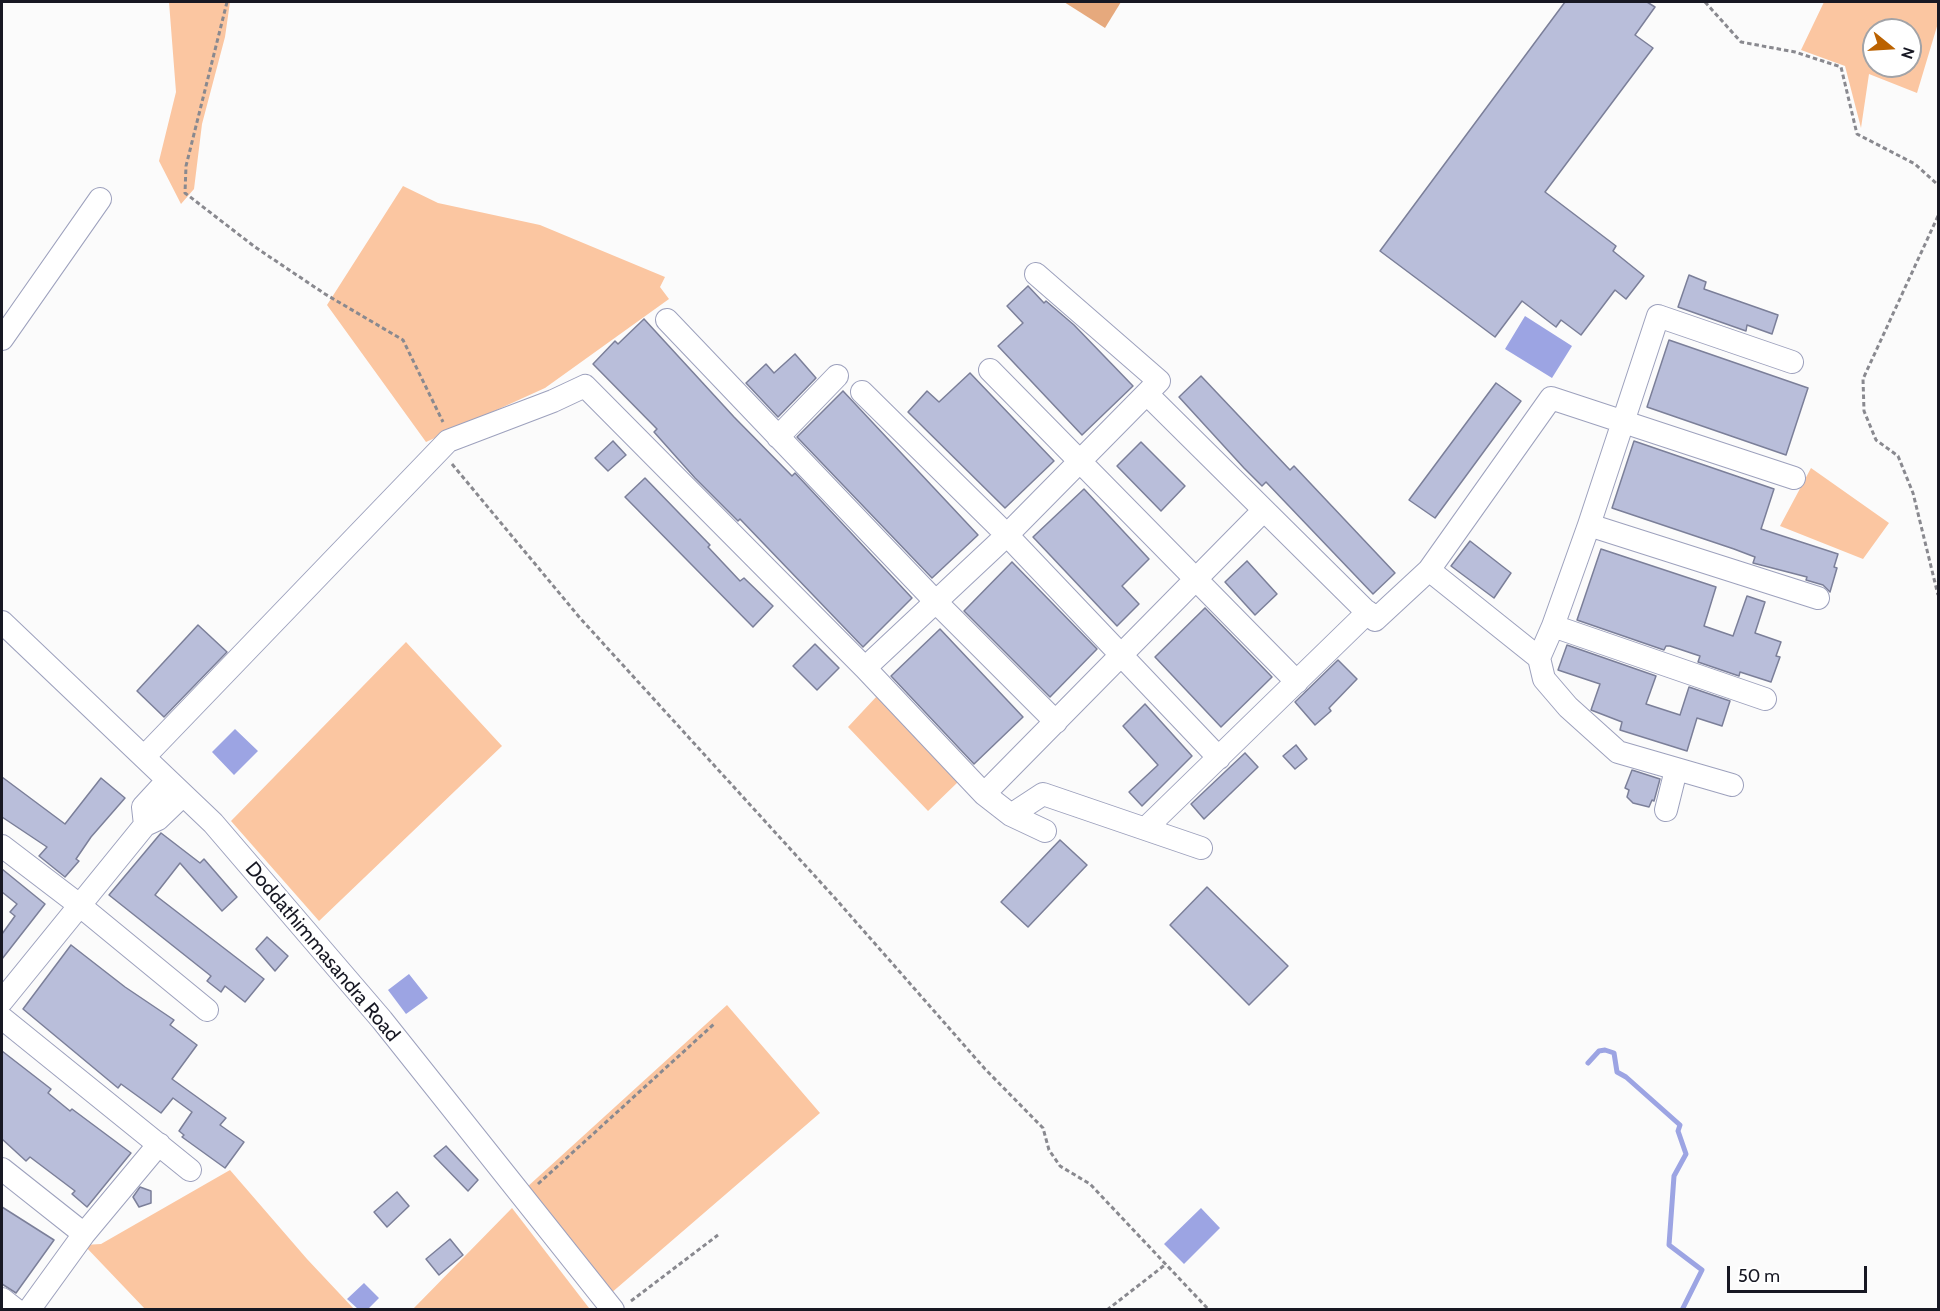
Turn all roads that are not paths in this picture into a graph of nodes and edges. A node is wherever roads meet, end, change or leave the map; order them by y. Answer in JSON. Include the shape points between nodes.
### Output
{"nodes":[{"id":1,"x":100,"y":199,"type":"dead end"},
{"id":2,"x":1036,"y":274,"type":"dead end"},
{"id":3,"x":667,"y":320,"type":"dead end"},
{"id":4,"x":2,"y":339,"type":"edge"},
{"id":5,"x":1792,"y":362,"type":"dead end"},
{"id":6,"x":990,"y":370,"type":"dead end"},
{"id":7,"x":837,"y":376,"type":"dead end"},
{"id":8,"x":862,"y":392,"type":"dead end"},
{"id":9,"x":1148,"y":394,"type":"junction"},
{"id":10,"x":1621,"y":420,"type":"junction"},
{"id":11,"x":778,"y":436,"type":"junction"},
{"id":12,"x":1079,"y":463,"type":"junction"},
{"id":13,"x":1794,"y":477,"type":"dead end"},
{"id":14,"x":1264,"y":510,"type":"junction"},
{"id":15,"x":1589,"y":525,"type":"junction"},
{"id":16,"x":1007,"y":535,"type":"junction"},
{"id":17,"x":1429,"y":570,"type":"junction"},
{"id":18,"x":1196,"y":579,"type":"junction"},
{"id":19,"x":1818,"y":598,"type":"dead end"},
{"id":20,"x":937,"y":603,"type":"junction"},
{"id":21,"x":1368,"y":612,"type":"junction"},
{"id":22,"x":2,"y":622,"type":"edge"},
{"id":23,"x":1553,"y":626,"type":"junction"},
{"id":24,"x":1122,"y":655,"type":"junction"},
{"id":25,"x":1539,"y":658,"type":"junction"},
{"id":26,"x":865,"y":668,"type":"junction"},
{"id":27,"x":1297,"y":682,"type":"junction"},
{"id":28,"x":1765,"y":699,"type":"dead end"},
{"id":29,"x":1056,"y":722,"type":"junction"},
{"id":30,"x":144,"y":757,"type":"junction"},
{"id":31,"x":1219,"y":758,"type":"junction"},
{"id":32,"x":1676,"y":770,"type":"junction"},
{"id":33,"x":1732,"y":785,"type":"dead end"},
{"id":34,"x":175,"y":788,"type":"junction"},
{"id":35,"x":984,"y":794,"type":"junction"},
{"id":36,"x":1666,"y":810,"type":"dead end"},
{"id":37,"x":1011,"y":815,"type":"junction"},
{"id":38,"x":1146,"y":828,"type":"junction"},
{"id":39,"x":1045,"y":831,"type":"dead end"},
{"id":40,"x":2,"y":846,"type":"edge"},
{"id":41,"x":1201,"y":848,"type":"dead end"},
{"id":42,"x":78,"y":904,"type":"junction"},
{"id":43,"x":2,"y":1001,"type":"edge"},
{"id":44,"x":207,"y":1010,"type":"dead end"},
{"id":45,"x":2,"y":1018,"type":"edge"},
{"id":46,"x":159,"y":1144,"type":"junction"},
{"id":47,"x":2,"y":1168,"type":"edge"},
{"id":48,"x":190,"y":1170,"type":"dead end"},
{"id":49,"x":84,"y":1234,"type":"junction"},
{"id":50,"x":2,"y":1299,"type":"edge"},
{"id":51,"x":620,"y":1306,"type":"edge"},
{"id":52,"x":16,"y":1310,"type":"edge"},
{"id":53,"x":28,"y":1310,"type":"edge"}],
"edges":[{"from":1,"to":4,"type":"street"},
{"from":2,"to":9,"type":"street","via":[[1159,381]]},
{"from":3,"to":11,"type":"street"},
{"from":5,"to":10,"type":"street","via":[[1658,316]]},
{"from":6,"to":12,"type":"street"},
{"from":7,"to":11,"type":"street"},
{"from":8,"to":16,"type":"street"},
{"from":9,"to":12,"type":"street"},
{"from":9,"to":14,"type":"street"},
{"from":10,"to":13,"type":"street"},
{"from":10,"to":15,"type":"street"},
{"from":10,"to":17,"type":"street","via":[[1551,398]]},
{"from":11,"to":20,"type":"street"},
{"from":12,"to":16,"type":"street"},
{"from":12,"to":18,"type":"street"},
{"from":14,"to":18,"type":"street"},
{"from":14,"to":21,"type":"street"},
{"from":15,"to":19,"type":"street"},
{"from":15,"to":23,"type":"street"},
{"from":16,"to":20,"type":"street"},
{"from":16,"to":24,"type":"street"},
{"from":17,"to":21,"type":"street","via":[[1375,620]]},
{"from":17,"to":25,"type":"street"},
{"from":18,"to":24,"type":"street"},
{"from":18,"to":27,"type":"street"},
{"from":20,"to":26,"type":"street"},
{"from":20,"to":29,"type":"street"},
{"from":21,"to":27,"type":"street"},
{"from":22,"to":30,"type":"street","name":"Doddathimmasandra Road"},
{"from":23,"to":25,"type":"street"},
{"from":23,"to":28,"type":"street"},
{"from":24,"to":29,"type":"street"},
{"from":24,"to":31,"type":"street"},
{"from":25,"to":32,"type":"street","via":[[1544,679],[1568,707],[1618,752]]},
{"from":26,"to":30,"type":"street","via":[[585,386],[446,444]]},
{"from":26,"to":35,"type":"street"},
{"from":27,"to":31,"type":"street"},
{"from":29,"to":35,"type":"street"},
{"from":30,"to":34,"type":"street","name":"Doddathimmasandra Road"},
{"from":31,"to":38,"type":"street"},
{"from":32,"to":33,"type":"street"},
{"from":32,"to":36,"type":"street"},
{"from":34,"to":42,"type":"street","via":[[143,807],[145,825]]},
{"from":34,"to":51,"type":"street","name":"Doddathimmasandra Road","via":[[213,823],[382,1020],[522,1198]]},
{"from":35,"to":37,"type":"street"},
{"from":37,"to":38,"type":"street","via":[[1043,794]]},
{"from":37,"to":39,"type":"street"},
{"from":38,"to":41,"type":"street"},
{"from":40,"to":42,"type":"street"},
{"from":42,"to":43,"type":"street"},
{"from":42,"to":44,"type":"street"},
{"from":45,"to":46,"type":"street"},
{"from":46,"to":48,"type":"street"},
{"from":46,"to":49,"type":"street"},
{"from":47,"to":49,"type":"street"},
{"from":49,"to":53,"type":"street"},
{"from":50,"to":52,"type":"street"}]}
